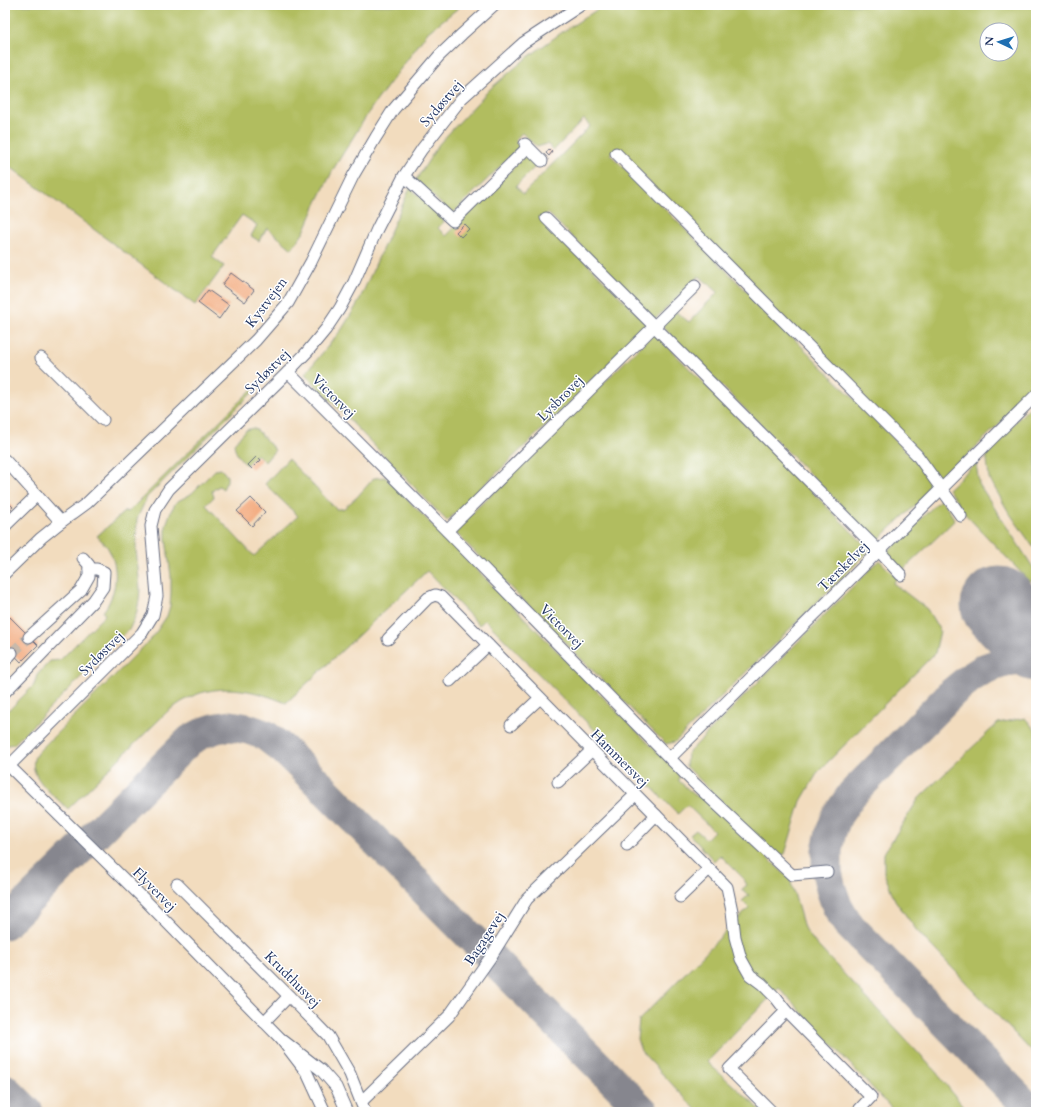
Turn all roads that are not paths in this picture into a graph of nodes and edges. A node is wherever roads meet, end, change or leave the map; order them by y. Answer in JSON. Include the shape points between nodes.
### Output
{"nodes":[{"id":1,"x":494,"y":5,"type":"edge"},
{"id":2,"x":582,"y":5,"type":"edge"},
{"id":3,"x":616,"y":153,"type":"dead end"},
{"id":4,"x":542,"y":161,"type":"dead end"},
{"id":5,"x":404,"y":176,"type":"junction"},
{"id":6,"x":546,"y":218,"type":"dead end"},
{"id":7,"x":695,"y":286,"type":"dead end"},
{"id":8,"x":654,"y":326,"type":"junction"},
{"id":9,"x":41,"y":358,"type":"dead end"},
{"id":10,"x":288,"y":372,"type":"junction"},
{"id":11,"x":1036,"y":395,"type":"edge"},
{"id":12,"x":103,"y":420,"type":"dead end"},
{"id":13,"x":6,"y":463,"type":"edge"},
{"id":14,"x":941,"y":490,"type":"junction"},
{"id":15,"x":37,"y":495,"type":"junction"},
{"id":16,"x":960,"y":516,"type":"dead end"},
{"id":17,"x":62,"y":522,"type":"junction"},
{"id":18,"x":5,"y":526,"type":"edge"},
{"id":19,"x":447,"y":531,"type":"junction"},
{"id":20,"x":879,"y":551,"type":"junction"},
{"id":21,"x":83,"y":558,"type":"dead end"},
{"id":22,"x":89,"y":569,"type":"junction"},
{"id":23,"x":5,"y":573,"type":"edge"},
{"id":24,"x":901,"y":575,"type":"dead end"},
{"id":25,"x":29,"y":637,"type":"tunnel mouth"},
{"id":26,"x":388,"y":639,"type":"dead end"},
{"id":27,"x":488,"y":644,"type":"junction"},
{"id":28,"x":450,"y":681,"type":"dead end"},
{"id":29,"x":5,"y":692,"type":"edge"},
{"id":30,"x":540,"y":698,"type":"junction"},
{"id":31,"x":511,"y":725,"type":"dead end"},
{"id":32,"x":592,"y":750,"type":"junction"},
{"id":33,"x":670,"y":758,"type":"junction"},
{"id":34,"x":7,"y":764,"type":"edge"},
{"id":35,"x":558,"y":782,"type":"dead end"},
{"id":36,"x":635,"y":795,"type":"junction"},
{"id":37,"x":656,"y":815,"type":"junction"},
{"id":38,"x":627,"y":845,"type":"dead end"},
{"id":39,"x":709,"y":869,"type":"junction"},
{"id":40,"x":827,"y":872,"type":"dead end"},
{"id":41,"x":177,"y":884,"type":"dead end"},
{"id":42,"x":680,"y":897,"type":"dead end"},
{"id":43,"x":289,"y":996,"type":"junction"},
{"id":44,"x":786,"y":1012,"type":"junction"},
{"id":45,"x":264,"y":1022,"type":"junction"},
{"id":46,"x":281,"y":1039,"type":"junction"},
{"id":47,"x":363,"y":1107,"type":"edge"},
{"id":48,"x":325,"y":1112,"type":"edge"},
{"id":49,"x":347,"y":1112,"type":"edge"},
{"id":50,"x":772,"y":1112,"type":"edge"},
{"id":51,"x":857,"y":1112,"type":"edge"}],
"edges":[{"from":1,"to":17,"type":"street","name":"Kystvejen","via":[[439,56],[393,110],[353,176],[288,303],[256,340],[87,503]]},
{"from":2,"to":5,"type":"street","name":"Sydøstvej","via":[[523,43],[460,99]]},
{"from":3,"to":14,"type":"street","via":[[917,455]]},
{"from":4,"to":5,"type":"street","via":[[527,146],[453,221]]},
{"from":5,"to":10,"type":"street","name":"Sydøstvej","via":[[340,308],[326,329]]},
{"from":6,"to":8,"type":"street"},
{"from":7,"to":8,"type":"street","name":"Lysbrovej"},
{"from":8,"to":19,"type":"street","name":"Lysbrovej"},
{"from":8,"to":20,"type":"street"},
{"from":9,"to":12,"type":"street"},
{"from":10,"to":19,"type":"street","name":"Victorvej"},
{"from":10,"to":34,"type":"street","name":"Sydøstvej","via":[[169,489],[155,510],[151,526],[157,596],[152,616],[142,633]]},
{"from":11,"to":14,"type":"street","name":"Tærskelvej"},
{"from":13,"to":15,"type":"street"},
{"from":14,"to":16,"type":"street"},
{"from":14,"to":20,"type":"street","name":"Tærskelvej"},
{"from":15,"to":17,"type":"street"},
{"from":15,"to":18,"type":"street"},
{"from":17,"to":23,"type":"street","name":"Kystvejen"},
{"from":19,"to":33,"type":"street","name":"Victorvej"},
{"from":20,"to":24,"type":"street"},
{"from":20,"to":33,"type":"street","name":"Tærskelvej"},
{"from":21,"to":22,"type":"street"},
{"from":22,"to":25,"type":"street","via":[[89,576],[81,590]]},
{"from":22,"to":29,"type":"street","via":[[104,572],[103,587],[94,600]]},
{"from":26,"to":27,"type":"street","name":"Hammersvej","via":[[428,598],[435,595],[441,597]]},
{"from":27,"to":28,"type":"street"},
{"from":27,"to":30,"type":"street","name":"Hammersvej"},
{"from":30,"to":31,"type":"street"},
{"from":30,"to":32,"type":"street","name":"Hammersvej"},
{"from":32,"to":35,"type":"street"},
{"from":32,"to":36,"type":"street","name":"Hammersvej"},
{"from":33,"to":40,"type":"street","name":"Victorvej","via":[[792,875]]},
{"from":34,"to":45,"type":"street","name":"Flyvervej"},
{"from":36,"to":37,"type":"street","name":"Hammersvej"},
{"from":36,"to":47,"type":"street","name":"Bagagevej","via":[[527,899],[449,1016]]},
{"from":37,"to":38,"type":"street"},
{"from":37,"to":39,"type":"street","name":"Hammersvej"},
{"from":39,"to":42,"type":"street"},
{"from":39,"to":44,"type":"street","name":"Hammersvej","via":[[727,887],[741,959],[750,975],[776,998]]},
{"from":41,"to":43,"type":"street","name":"Krudthusvej"},
{"from":43,"to":45,"type":"street"},
{"from":43,"to":47,"type":"street","name":"Krudthusvej","via":[[328,1036],[350,1074]]},
{"from":44,"to":50,"type":"street","via":[[729,1069]]},
{"from":44,"to":51,"type":"street","name":"Hammersvej","via":[[871,1097]]},
{"from":45,"to":46,"type":"street","name":"Flyvervej"},
{"from":46,"to":48,"type":"street","via":[[307,1073]]},
{"from":46,"to":49,"type":"street","via":[[321,1070],[336,1087]]}]}
